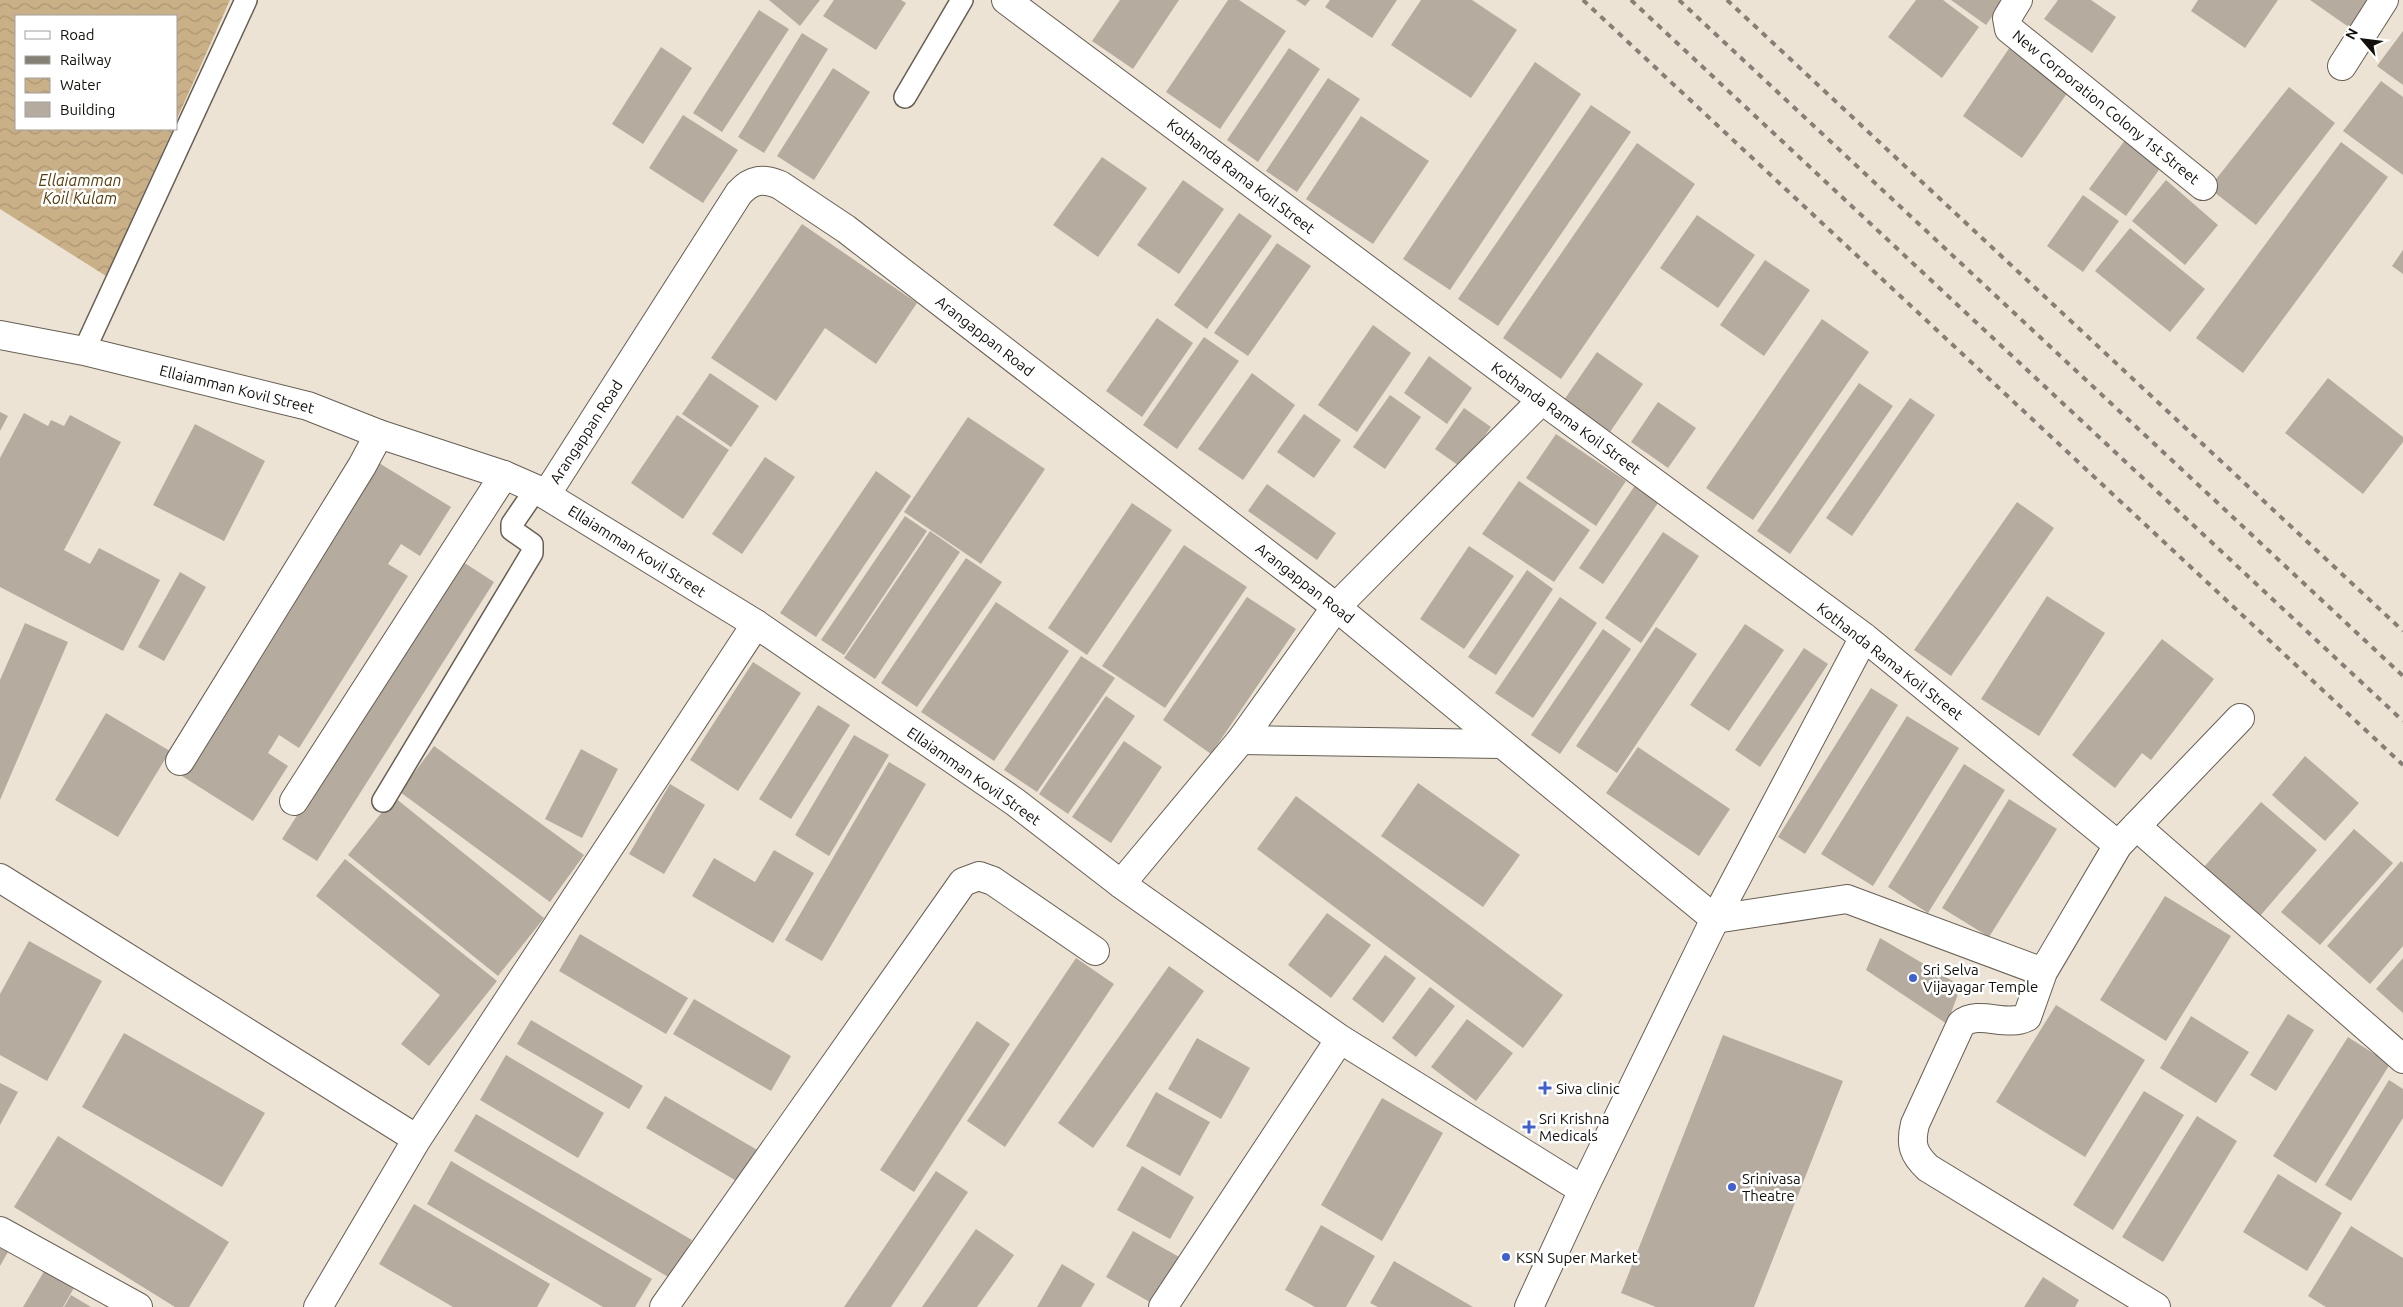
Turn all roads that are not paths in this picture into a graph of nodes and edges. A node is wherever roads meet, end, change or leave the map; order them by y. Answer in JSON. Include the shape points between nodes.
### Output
{"nodes":[{"id":1,"x":246,"y":0,"type":"edge"},
{"id":2,"x":962,"y":0,"type":"edge"},
{"id":3,"x":1006,"y":0,"type":"edge"},
{"id":4,"x":2018,"y":0,"type":"edge"},
{"id":5,"x":2384,"y":0,"type":"edge"},
{"id":6,"x":2342,"y":66,"type":"dead end"},
{"id":7,"x":905,"y":97,"type":"dead end"},
{"id":8,"x":2203,"y":186,"type":"dead end"},
{"id":9,"x":0,"y":335,"type":"edge"},
{"id":10,"x":84,"y":351,"type":"junction"},
{"id":11,"x":1542,"y":400,"type":"junction"},
{"id":12,"x":379,"y":434,"type":"junction"},
{"id":13,"x":504,"y":475,"type":"junction"},
{"id":14,"x":541,"y":492,"type":"junction"},
{"id":15,"x":1336,"y":607,"type":"junction"},
{"id":16,"x":756,"y":624,"type":"junction"},
{"id":17,"x":1864,"y":637,"type":"junction"},
{"id":18,"x":2240,"y":718,"type":"dead end"},
{"id":19,"x":1241,"y":740,"type":"junction"},
{"id":20,"x":1501,"y":744,"type":"junction"},
{"id":21,"x":180,"y":760,"type":"dead end"},
{"id":22,"x":294,"y":800,"type":"dead end"},
{"id":23,"x":383,"y":801,"type":"dead end"},
{"id":24,"x":2127,"y":836,"type":"junction"},
{"id":25,"x":0,"y":878,"type":"edge"},
{"id":26,"x":1122,"y":884,"type":"junction"},
{"id":27,"x":1715,"y":919,"type":"junction"},
{"id":28,"x":1095,"y":951,"type":"dead end"},
{"id":29,"x":2043,"y":972,"type":"junction"},
{"id":30,"x":1340,"y":1039,"type":"junction"},
{"id":31,"x":2403,"y":1059,"type":"edge"},
{"id":32,"x":417,"y":1139,"type":"junction"},
{"id":33,"x":1583,"y":1190,"type":"junction"},
{"id":34,"x":0,"y":1232,"type":"edge"},
{"id":35,"x":138,"y":1307,"type":"edge"},
{"id":36,"x":318,"y":1307,"type":"edge"},
{"id":37,"x":664,"y":1307,"type":"edge"},
{"id":38,"x":1163,"y":1307,"type":"edge"},
{"id":39,"x":1529,"y":1307,"type":"edge"},
{"id":40,"x":2156,"y":1307,"type":"edge"}],
"edges":[{"from":1,"to":10,"type":"lane"},
{"from":2,"to":7,"type":"lane"},
{"from":3,"to":11,"type":"street","name":"Kothanda Rama Koil Street"},
{"from":4,"to":8,"type":"street","name":"New Corporation Colony 1st Street","via":[[2007,18],[2009,29]]},
{"from":5,"to":6,"type":"street"},
{"from":9,"to":10,"type":"street","name":"Ellaiamman Kovil Street"},
{"from":10,"to":12,"type":"street","name":"Ellaiamman Kovil Street","via":[[308,406]]},
{"from":11,"to":15,"type":"street"},
{"from":11,"to":17,"type":"street","name":"Kothanda Rama Koil Street"},
{"from":12,"to":13,"type":"street","name":"Ellaiamman Kovil Street"},
{"from":12,"to":21,"type":"street"},
{"from":13,"to":14,"type":"street","name":"Ellaiamman Kovil Street"},
{"from":13,"to":22,"type":"street"},
{"from":14,"to":15,"type":"street","name":"Arangappan Road","via":[[739,192],[758,180],[768,180],[846,228]]},
{"from":14,"to":16,"type":"street","name":"Ellaiamman Kovil Street"},
{"from":14,"to":23,"type":"lane","via":[[516,518],[512,530],[532,544],[532,553]]},
{"from":15,"to":19,"type":"street"},
{"from":15,"to":20,"type":"street","name":"Arangappan Road"},
{"from":16,"to":26,"type":"street","name":"Ellaiamman Kovil Street","via":[[1015,802]]},
{"from":16,"to":32,"type":"street"},
{"from":17,"to":24,"type":"street","name":"Kothanda Rama Koil Street"},
{"from":17,"to":27,"type":"street"},
{"from":18,"to":24,"type":"street"},
{"from":19,"to":20,"type":"street"},
{"from":19,"to":26,"type":"street"},
{"from":20,"to":27,"type":"street","name":"Arangappan Road"},
{"from":24,"to":29,"type":"street"},
{"from":24,"to":31,"type":"street","name":"Kothanda Rama Koil Street"},
{"from":25,"to":32,"type":"street"},
{"from":26,"to":30,"type":"street","name":"Ellaiamman Kovil Street"},
{"from":27,"to":29,"type":"street","via":[[1846,900]]},
{"from":27,"to":33,"type":"street"},
{"from":28,"to":37,"type":"street","via":[[993,881],[979,876],[963,882]]},
{"from":29,"to":40,"type":"street","via":[[2027,1017],[2015,1021],[1973,1017],[1961,1024],[1915,1124],[1912,1148],[1928,1168]]},
{"from":30,"to":33,"type":"street","name":"Ellaiamman Kovil Street"},
{"from":30,"to":38,"type":"street"},
{"from":32,"to":36,"type":"street"},
{"from":33,"to":39,"type":"street"},
{"from":34,"to":35,"type":"street"}]}
